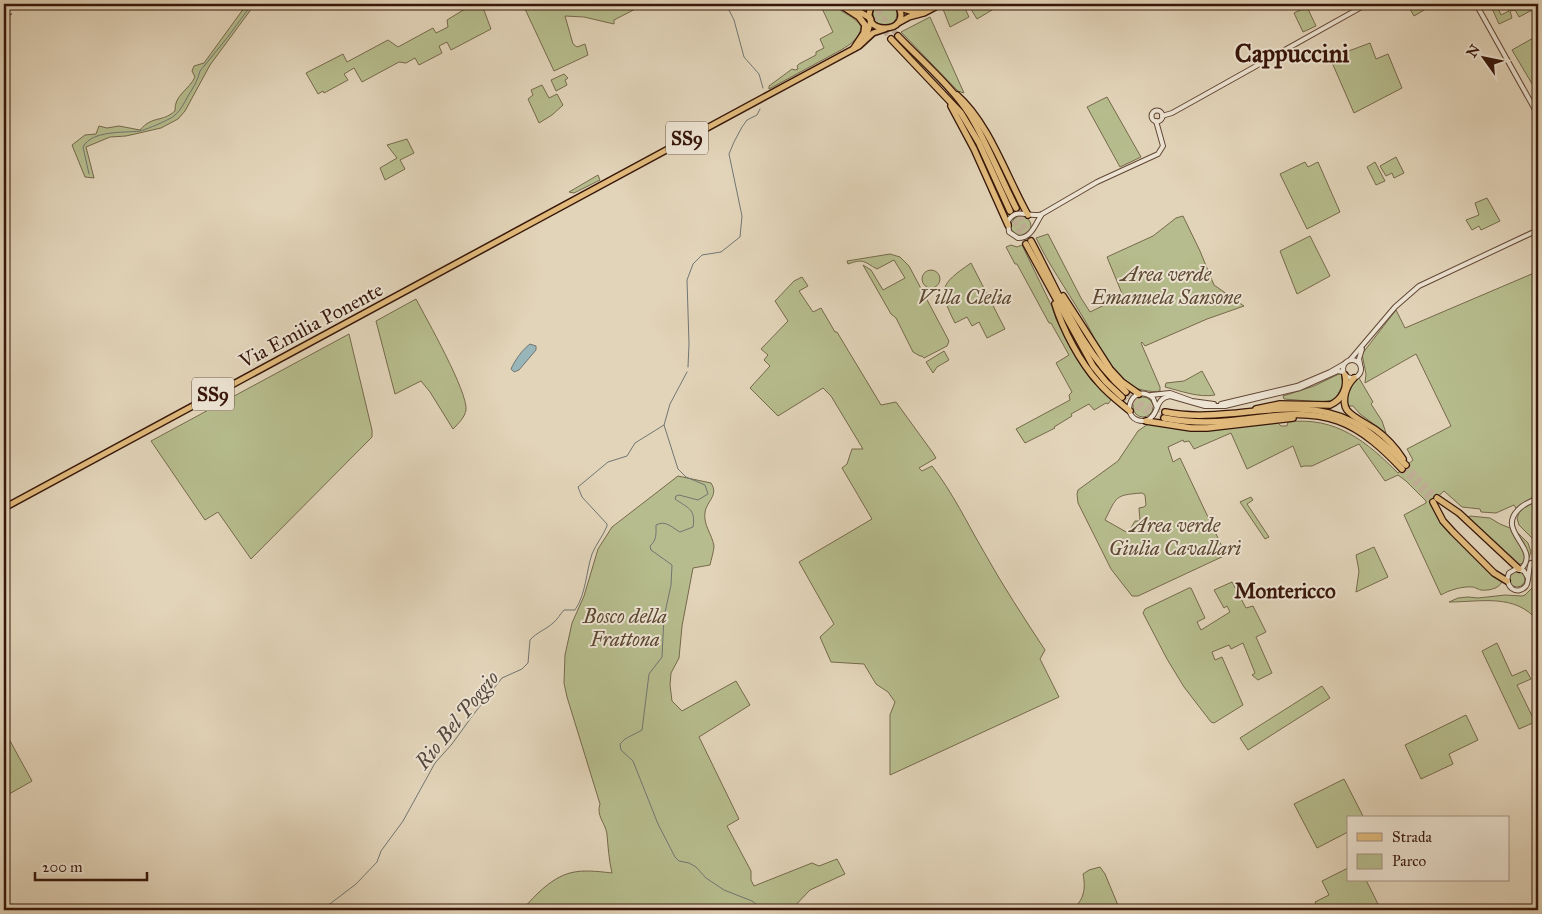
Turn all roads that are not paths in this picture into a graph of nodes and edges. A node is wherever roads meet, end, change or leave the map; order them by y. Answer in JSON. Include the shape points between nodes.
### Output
{"nodes":[{"id":1,"x":873,"y":4,"type":"edge"},
{"id":2,"x":934,"y":4,"type":"edge"},
{"id":3,"x":941,"y":4,"type":"edge"},
{"id":4,"x":1367,"y":4,"type":"edge"},
{"id":5,"x":1476,"y":4,"type":"edge"},
{"id":6,"x":841,"y":5,"type":"edge"},
{"id":7,"x":898,"y":5,"type":"edge"},
{"id":8,"x":854,"y":9,"type":"junction"},
{"id":9,"x":871,"y":19,"type":"junction"},
{"id":10,"x":896,"y":25,"type":"junction"},
{"id":11,"x":885,"y":29,"type":"junction"},
{"id":12,"x":898,"y":36,"type":"tunnel mouth"},
{"id":13,"x":891,"y":39,"type":"tunnel mouth"},
{"id":14,"x":863,"y":42,"type":"junction"},
{"id":15,"x":854,"y":48,"type":"junction"},
{"id":16,"x":941,"y":82,"type":"junction"},
{"id":17,"x":934,"y":85,"type":"junction"},
{"id":18,"x":1538,"y":115,"type":"edge"},
{"id":19,"x":1162,"y":116,"type":"junction"},
{"id":20,"x":1156,"y":121,"type":"junction"},
{"id":21,"x":1042,"y":214,"type":"junction"},
{"id":22,"x":1028,"y":215,"type":"junction"},
{"id":23,"x":1008,"y":225,"type":"junction"},
{"id":24,"x":1033,"y":228,"type":"junction"},
{"id":25,"x":1538,"y":230,"type":"edge"},
{"id":26,"x":1048,"y":273,"type":"junction"},
{"id":27,"x":1052,"y":292,"type":"junction"},
{"id":28,"x":1363,"y":347,"type":"junction"},
{"id":29,"x":1350,"y":360,"type":"junction"},
{"id":30,"x":1344,"y":364,"type":"junction"},
{"id":31,"x":1360,"y":364,"type":"junction"},
{"id":32,"x":1344,"y":373,"type":"junction"},
{"id":33,"x":1354,"y":378,"type":"junction"},
{"id":34,"x":1139,"y":394,"type":"junction"},
{"id":35,"x":1150,"y":395,"type":"junction"},
{"id":36,"x":1157,"y":408,"type":"junction"},
{"id":37,"x":1130,"y":410,"type":"junction"},
{"id":38,"x":1237,"y":413,"type":"junction"},
{"id":39,"x":1317,"y":417,"type":"junction"},
{"id":40,"x":1146,"y":421,"type":"junction"},
{"id":41,"x":1404,"y":467,"type":"junction"},
{"id":42,"x":1538,"y":498,"type":"edge"},
{"id":43,"x":4,"y":508,"type":"edge"},
{"id":44,"x":1531,"y":556,"type":"junction"},
{"id":45,"x":1520,"y":569,"type":"junction"},
{"id":46,"x":1528,"y":578,"type":"junction"},
{"id":47,"x":1507,"y":581,"type":"junction"}],
"edges":[{"from":1,"to":8,"type":"highway"},
{"from":1,"to":9,"type":"main road"},
{"from":2,"to":7,"type":"main road","via":[[912,12]]},
{"from":3,"to":10,"type":"main road","number":"SS9"},
{"from":4,"to":19,"type":"street"},
{"from":5,"to":18,"type":"street"},
{"from":6,"to":8,"type":"highway"},
{"from":6,"to":15,"type":"highway","via":[[865,25]]},
{"from":7,"to":10,"type":"main road","via":[[900,17]]},
{"from":8,"to":9,"type":"highway"},
{"from":9,"to":11,"type":"main road","via":[[878,28]]},
{"from":9,"to":14,"type":"main road"},
{"from":10,"to":11,"type":"main road","number":"SS9"},
{"from":11,"to":14,"type":"main road","number":"SS9","via":[[873,33]]},
{"from":12,"to":16,"type":"highway"},
{"from":13,"to":17,"type":"highway"},
{"from":14,"to":15,"type":"main road","number":"SS9"},
{"from":15,"to":43,"type":"main road","name":"Via Emilia Ponente","number":"SS9"},
{"from":16,"to":17,"type":"highway","via":[[969,114],[981,135],[1013,209],[961,113]]},
{"from":16,"to":22,"type":"highway","via":[[975,113]]},
{"from":17,"to":23,"type":"highway","via":[[960,120]]},
{"from":19,"to":20,"type":"street"},
{"from":19,"to":20,"type":"street","via":[[1160,111],[1153,112],[1151,117]]},
{"from":20,"to":21,"type":"street","via":[[1163,146],[1158,154],[1097,182]]},
{"from":21,"to":22,"type":"street"},
{"from":21,"to":24,"type":"street"},
{"from":22,"to":23,"type":"street","via":[[1015,214]]},
{"from":22,"to":24,"type":"street","via":[[1033,221]]},
{"from":23,"to":24,"type":"street","via":[[1009,232],[1018,238],[1026,237]]},
{"from":25,"to":28,"type":"street","via":[[1419,286],[1395,307]]},
{"from":26,"to":27,"type":"highway","via":[[1029,242]]},
{"from":26,"to":27,"type":"highway","via":[[1098,362],[1124,395],[1106,382],[1093,366]]},
{"from":26,"to":34,"type":"highway","via":[[1110,369]]},
{"from":27,"to":37,"type":"highway","via":[[1061,321],[1086,366],[1108,393]]},
{"from":28,"to":29,"type":"street"},
{"from":28,"to":31,"type":"street","via":[[1358,359]]},
{"from":29,"to":30,"type":"street"},
{"from":29,"to":31,"type":"street"},
{"from":30,"to":32,"type":"street"},
{"from":30,"to":35,"type":"street","via":[[1298,386],[1224,403],[1204,403],[1170,394]]},
{"from":31,"to":33,"type":"street","via":[[1361,372]]},
{"from":32,"to":33,"type":"street"},
{"from":32,"to":36,"type":"street","via":[[1338,371],[1300,388],[1225,406],[1205,406],[1170,396],[1162,399]]},
{"from":32,"to":38,"type":"highway","via":[[1345,387],[1336,403],[1280,404]]},
{"from":33,"to":41,"type":"highway","via":[[1345,394],[1347,410],[1389,442],[1398,452]]},
{"from":34,"to":35,"type":"street"},
{"from":34,"to":37,"type":"street","via":[[1131,400]]},
{"from":35,"to":36,"type":"street"},
{"from":36,"to":40,"type":"street","via":[[1155,415]]},
{"from":37,"to":40,"type":"street","via":[[1136,419]]},
{"from":38,"to":39,"type":"highway","via":[[1164,415],[1194,422],[1282,414]]},
{"from":38,"to":41,"type":"highway","via":[[1294,408],[1331,413],[1368,431]]},
{"from":39,"to":40,"type":"highway","via":[[1206,428]]},
{"from":39,"to":41,"type":"highway","via":[[1340,422]]},
{"from":42,"to":44,"type":"street","via":[[1518,509],[1513,521]]},
{"from":44,"to":45,"type":"street","via":[[1526,566]]},
{"from":44,"to":46,"type":"street"},
{"from":45,"to":46,"type":"street"},
{"from":45,"to":47,"type":"street","via":[[1510,572]]},
{"from":45,"to":47,"type":"highway","via":[[1457,512],[1434,501],[1453,532],[1494,573]]},
{"from":46,"to":47,"type":"street","via":[[1526,586],[1519,590],[1512,588]]}]}
